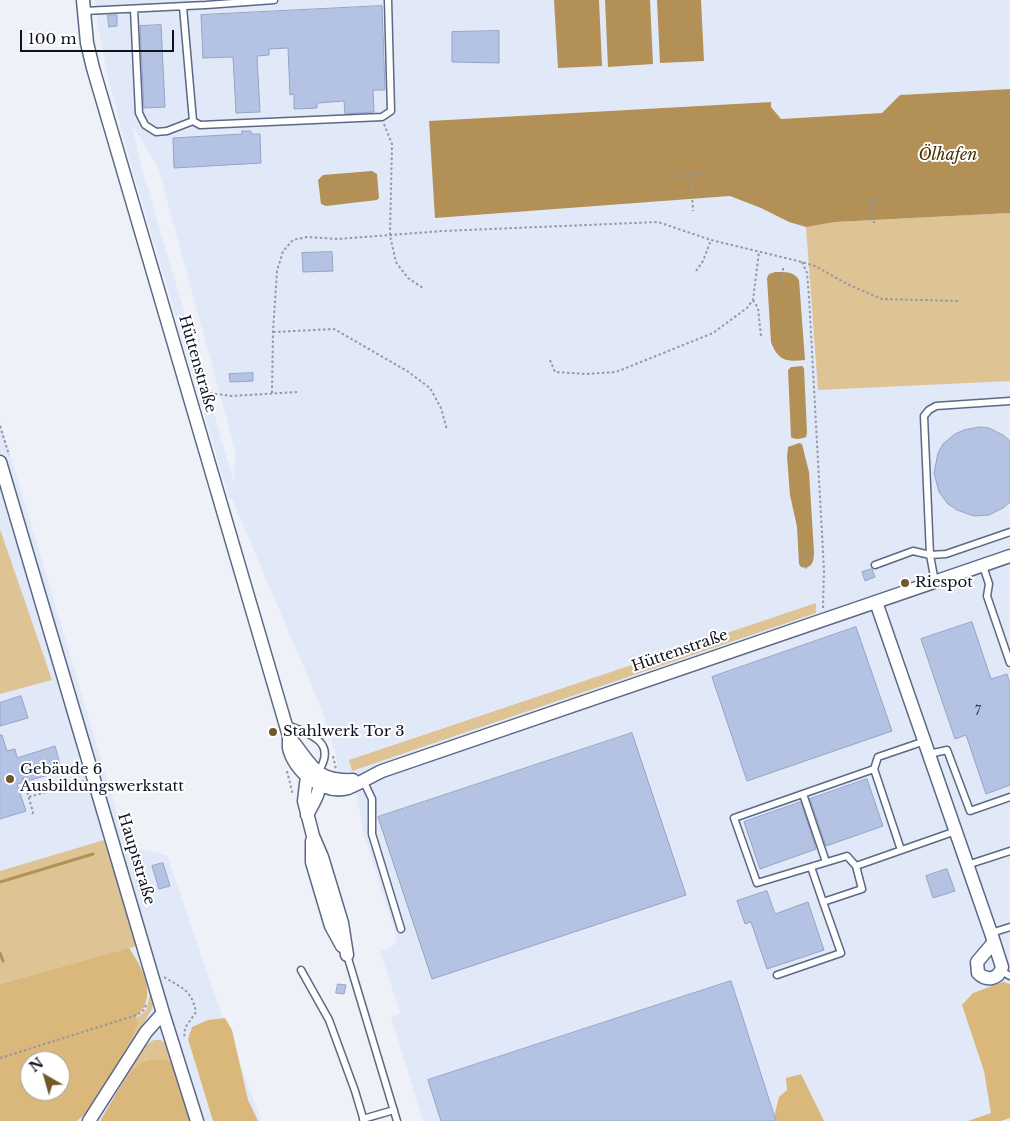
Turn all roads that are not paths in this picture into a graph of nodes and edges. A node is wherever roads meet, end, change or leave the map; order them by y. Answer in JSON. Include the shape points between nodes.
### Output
{"nodes":[{"id":1,"x":274,"y":0,"type":"edge"},
{"id":2,"x":388,"y":0,"type":"edge"},
{"id":3,"x":83,"y":6,"type":"edge"},
{"id":4,"x":183,"y":6,"type":"junction"},
{"id":5,"x":134,"y":9,"type":"junction"},
{"id":6,"x":193,"y":121,"type":"junction"},
{"id":7,"x":1010,"y":401,"type":"edge"},
{"id":8,"x":4,"y":458,"type":"edge"},
{"id":9,"x":1010,"y":532,"type":"edge"},
{"id":10,"x":930,"y":555,"type":"junction"},
{"id":11,"x":1010,"y":556,"type":"edge"},
{"id":12,"x":875,"y":564,"type":"dead end"},
{"id":13,"x":983,"y":566,"type":"junction"},
{"id":14,"x":935,"y":582,"type":"junction"},
{"id":15,"x":876,"y":602,"type":"junction"},
{"id":16,"x":1010,"y":663,"type":"edge"},
{"id":17,"x":287,"y":730,"type":"junction"},
{"id":18,"x":925,"y":741,"type":"junction"},
{"id":19,"x":929,"y":754,"type":"junction"},
{"id":20,"x":874,"y":769,"type":"junction"},
{"id":21,"x":315,"y":777,"type":"junction"},
{"id":22,"x":363,"y":780,"type":"junction"},
{"id":23,"x":803,"y":794,"type":"junction"},
{"id":24,"x":1010,"y":797,"type":"edge"},
{"id":25,"x":956,"y":831,"type":"junction"},
{"id":26,"x":901,"y":850,"type":"junction"},
{"id":27,"x":1010,"y":851,"type":"edge"},
{"id":28,"x":826,"y":862,"type":"junction"},
{"id":29,"x":968,"y":865,"type":"junction"},
{"id":30,"x":811,"y":866,"type":"junction"},
{"id":31,"x":856,"y":866,"type":"junction"},
{"id":32,"x":823,"y":902,"type":"junction"},
{"id":33,"x":1010,"y":927,"type":"edge"},
{"id":34,"x":401,"y":929,"type":"dead end"},
{"id":35,"x":992,"y":938,"type":"junction"},
{"id":36,"x":347,"y":956,"type":"joint"},
{"id":37,"x":301,"y":970,"type":"dead end"},
{"id":38,"x":777,"y":974,"type":"dead end"},
{"id":39,"x":1005,"y":974,"type":"edge"},
{"id":40,"x":164,"y":1013,"type":"junction"},
{"id":41,"x":394,"y":1110,"type":"junction"},
{"id":42,"x":364,"y":1120,"type":"edge"},
{"id":43,"x":89,"y":1121,"type":"edge"},
{"id":44,"x":198,"y":1121,"type":"edge"},
{"id":45,"x":397,"y":1121,"type":"edge"}],
"edges":[{"from":1,"to":4,"type":"lane"},
{"from":2,"to":6,"type":"lane","via":[[391,112],[382,117],[200,126]]},
{"from":3,"to":5,"type":"lane"},
{"from":3,"to":17,"type":"street","name":"Hüttenstraße","via":[[93,68]]},
{"from":4,"to":5,"type":"lane"},
{"from":4,"to":6,"type":"lane"},
{"from":5,"to":6,"type":"lane","via":[[139,113],[145,125],[156,132]]},
{"from":7,"to":10,"type":"lane","via":[[936,406],[926,413]]},
{"from":8,"to":40,"type":"street","name":"Hauptstraße"},
{"from":9,"to":10,"type":"lane","via":[[946,554]]},
{"from":10,"to":12,"type":"lane","via":[[913,551]]},
{"from":10,"to":14,"type":"lane"},
{"from":11,"to":13,"type":"street","name":"Hüttenstraße"},
{"from":13,"to":14,"type":"street","name":"Hüttenstraße"},
{"from":13,"to":16,"type":"lane","via":[[989,584],[987,596]]},
{"from":14,"to":15,"type":"street","name":"Hüttenstraße"},
{"from":15,"to":18,"type":"street"},
{"from":15,"to":22,"type":"street","name":"Hüttenstraße","via":[[382,770]]},
{"from":17,"to":21,"type":"street","name":"Hüttenstraße","via":[[289,748],[297,764]]},
{"from":17,"to":21,"type":"lane","via":[[317,738],[324,746],[326,756]]},
{"from":18,"to":19,"type":"street"},
{"from":18,"to":20,"type":"lane","via":[[878,756]]},
{"from":19,"to":24,"type":"lane","via":[[947,750],[970,810]]},
{"from":19,"to":25,"type":"street"},
{"from":20,"to":23,"type":"lane"},
{"from":20,"to":26,"type":"lane"},
{"from":21,"to":22,"type":"street","name":"Hüttenstraße","via":[[338,781]]},
{"from":21,"to":36,"type":"street","via":[[304,801],[313,836],[312,862],[331,926]]},
{"from":22,"to":34,"type":"lane","via":[[372,799],[372,834]]},
{"from":23,"to":28,"type":"lane"},
{"from":23,"to":30,"type":"lane","via":[[734,818],[757,883]]},
{"from":25,"to":26,"type":"lane"},
{"from":25,"to":29,"type":"street"},
{"from":26,"to":31,"type":"lane"},
{"from":27,"to":29,"type":"lane"},
{"from":28,"to":30,"type":"lane"},
{"from":28,"to":31,"type":"lane","via":[[847,856]]},
{"from":29,"to":35,"type":"street"},
{"from":30,"to":32,"type":"lane"},
{"from":31,"to":32,"type":"lane","via":[[862,889]]},
{"from":32,"to":38,"type":"lane","via":[[841,953]]},
{"from":33,"to":35,"type":"lane"},
{"from":35,"to":39,"type":"street"},
{"from":35,"to":39,"type":"street","via":[[979,958],[976,970],[989,979]]},
{"from":36,"to":41,"type":"lane"},
{"from":37,"to":42,"type":"lane","via":[[329,1020]]},
{"from":40,"to":43,"type":"street","via":[[146,1032]]},
{"from":40,"to":44,"type":"street","name":"Hauptstraße"},
{"from":41,"to":42,"type":"lane"},
{"from":41,"to":45,"type":"lane"}]}
